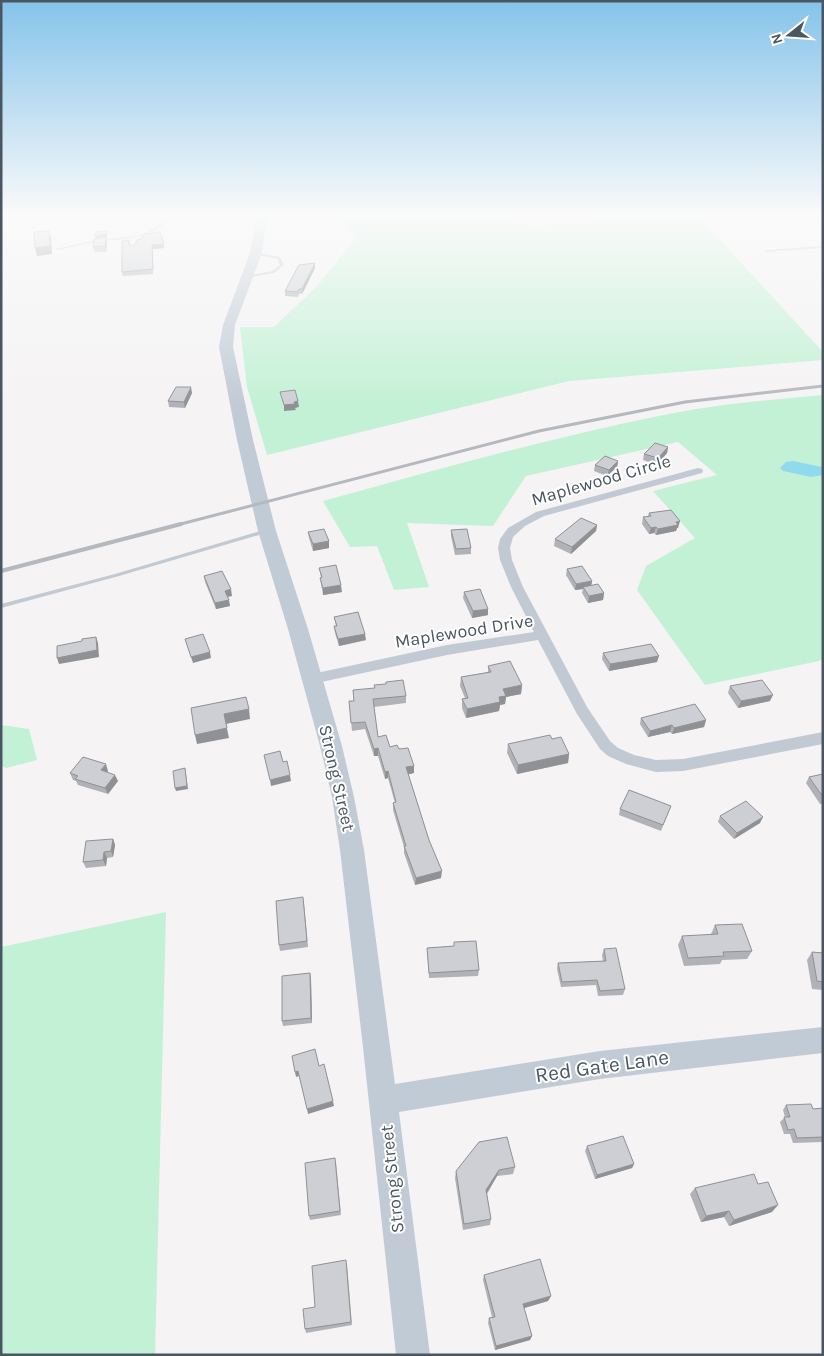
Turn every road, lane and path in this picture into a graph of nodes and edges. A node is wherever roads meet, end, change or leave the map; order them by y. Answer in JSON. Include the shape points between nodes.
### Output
{"nodes":[{"id":1,"x":246,"y":279,"type":"edge"},
{"id":2,"x":698,"y":471,"type":"dead end"},
{"id":3,"x":267,"y":531,"type":"junction"},
{"id":4,"x":1,"y":606,"type":"edge"},
{"id":5,"x":542,"y":634,"type":"junction"},
{"id":6,"x":312,"y":678,"type":"junction"},
{"id":7,"x":823,"y":738,"type":"edge"},
{"id":8,"x":823,"y":1040,"type":"edge"},
{"id":9,"x":383,"y":1100,"type":"junction"},
{"id":10,"x":413,"y":1355,"type":"edge"}],
"edges":[{"from":1,"to":3,"type":"main road","name":"Strong Street","via":[[229,325],[226,347]]},
{"from":2,"to":5,"type":"street","name":"Maplewood Circle","via":[[540,514],[509,534],[504,545],[507,563]]},
{"from":3,"to":4,"type":"lane"},
{"from":3,"to":6,"type":"main road","name":"Strong Street"},
{"from":5,"to":6,"type":"street","name":"Maplewood Drive"},
{"from":5,"to":7,"type":"street","name":"Maplewood Drive","via":[[582,710],[601,738],[613,752],[631,760],[656,766],[682,765]]},
{"from":6,"to":9,"type":"main road","name":"Strong Street","via":[[343,797],[352,850]]},
{"from":8,"to":9,"type":"main road","name":"Red Gate Lane","via":[[600,1065]]},
{"from":9,"to":10,"type":"main road","name":"Strong Street"}]}
